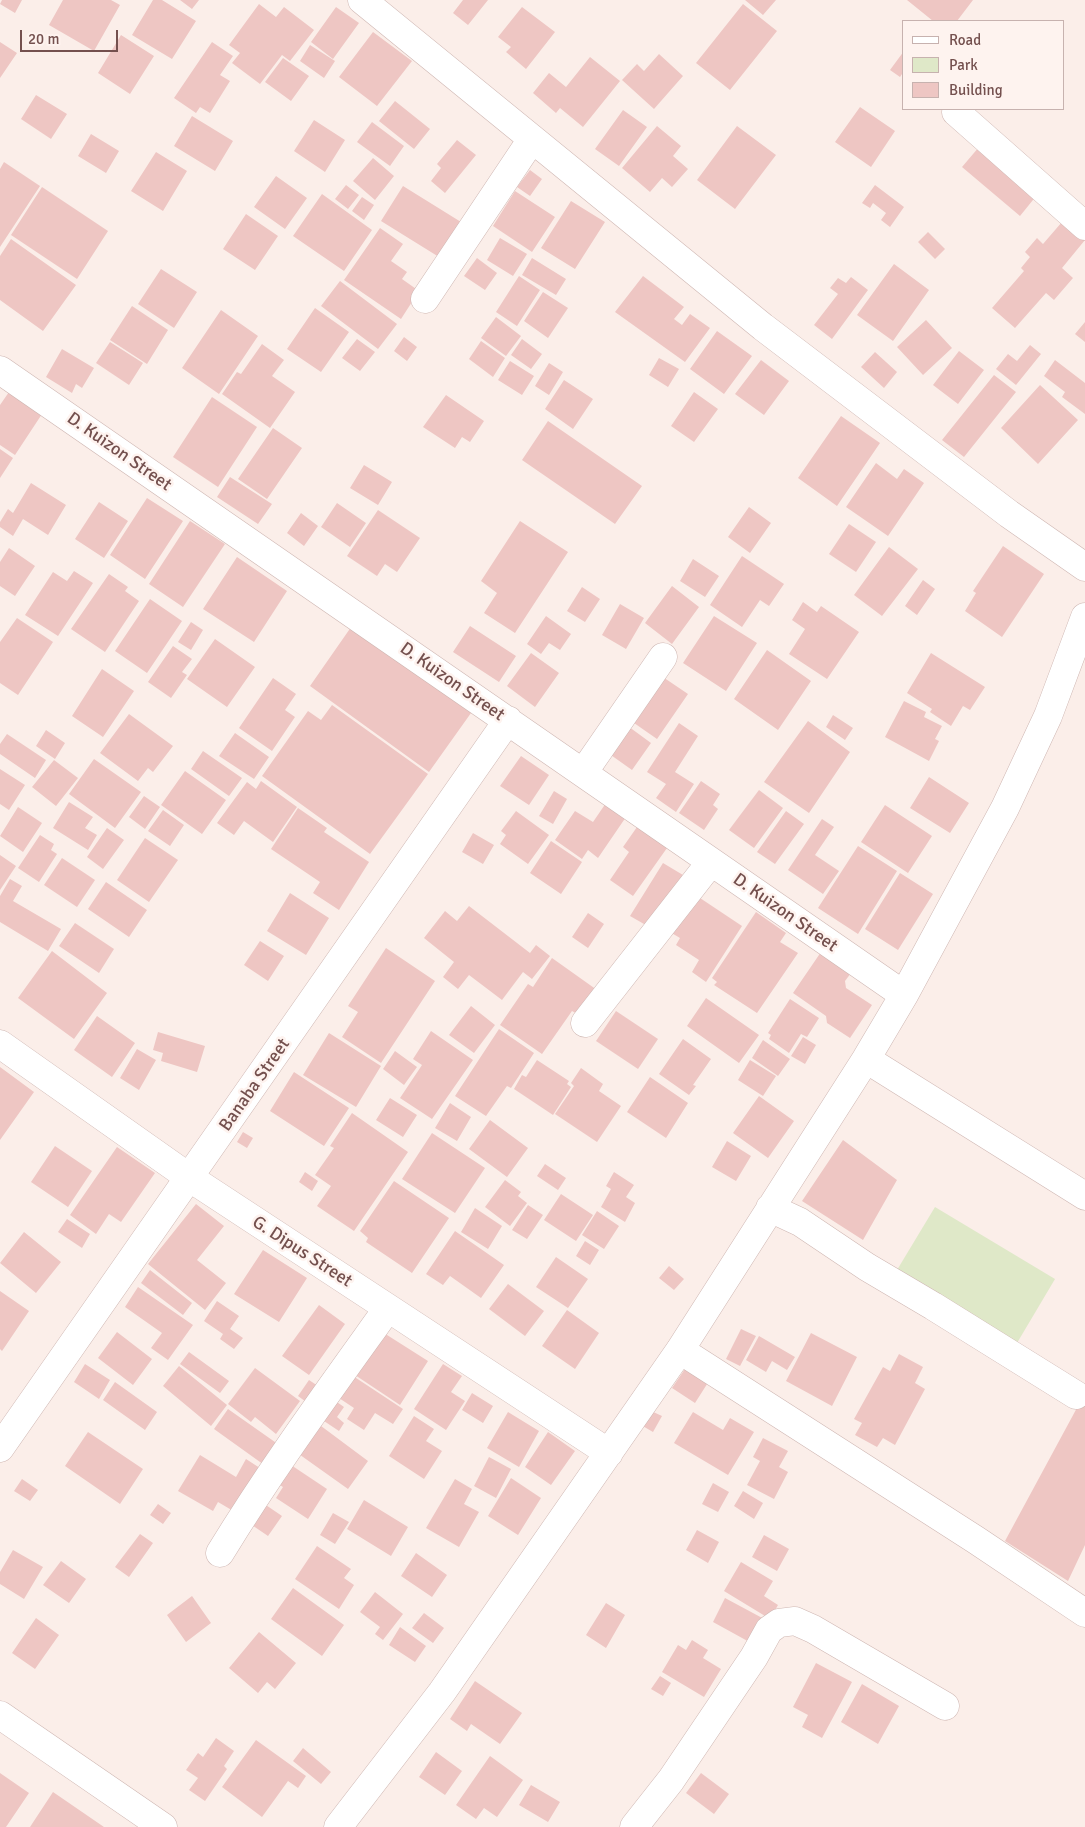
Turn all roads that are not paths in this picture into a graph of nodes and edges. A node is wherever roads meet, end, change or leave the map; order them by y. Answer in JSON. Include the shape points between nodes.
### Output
{"nodes":[{"id":1,"x":362,"y":0,"type":"edge"},
{"id":2,"x":956,"y":112,"type":"dead end"},
{"id":3,"x":532,"y":139,"type":"junction"},
{"id":4,"x":1085,"y":226,"type":"edge"},
{"id":5,"x":425,"y":299,"type":"dead end"},
{"id":6,"x":0,"y":370,"type":"edge"},
{"id":7,"x":1085,"y":567,"type":"edge"},
{"id":8,"x":1085,"y":617,"type":"edge"},
{"id":9,"x":663,"y":657,"type":"dead end"},
{"id":10,"x":508,"y":720,"type":"junction"},
{"id":11,"x":583,"y":772,"type":"junction"},
{"id":12,"x":711,"y":862,"type":"junction"},
{"id":13,"x":904,"y":995,"type":"junction"},
{"id":14,"x":585,"y":1023,"type":"dead end"},
{"id":15,"x":0,"y":1044,"type":"edge"},
{"id":16,"x":866,"y":1059,"type":"junction"},
{"id":17,"x":190,"y":1178,"type":"junction"},
{"id":18,"x":1085,"y":1196,"type":"edge"},
{"id":19,"x":770,"y":1208,"type":"junction"},
{"id":20,"x":388,"y":1308,"type":"junction"},
{"id":21,"x":680,"y":1350,"type":"junction"},
{"id":22,"x":1076,"y":1395,"type":"dead end"},
{"id":23,"x":0,"y":1448,"type":"edge"},
{"id":24,"x":609,"y":1453,"type":"junction"},
{"id":25,"x":220,"y":1554,"type":"dead end"},
{"id":26,"x":1085,"y":1613,"type":"edge"},
{"id":27,"x":945,"y":1706,"type":"dead end"},
{"id":28,"x":0,"y":1714,"type":"edge"},
{"id":29,"x":346,"y":1825,"type":"edge"},
{"id":30,"x":163,"y":1827,"type":"edge"},
{"id":31,"x":634,"y":1827,"type":"edge"}],
"edges":[{"from":1,"to":3,"type":"street"},
{"from":2,"to":4,"type":"street"},
{"from":3,"to":5,"type":"street"},
{"from":3,"to":7,"type":"street","via":[[763,328],[1009,514]]},
{"from":6,"to":10,"type":"street","name":"D. Kuizon Street"},
{"from":8,"to":13,"type":"street","via":[[1048,716],[1006,808]]},
{"from":9,"to":11,"type":"street"},
{"from":10,"to":11,"type":"street","name":"D. Kuizon Street"},
{"from":10,"to":17,"type":"street","name":"Banaba Street"},
{"from":11,"to":12,"type":"street","name":"D. Kuizon Street"},
{"from":12,"to":13,"type":"street","name":"D. Kuizon Street"},
{"from":12,"to":14,"type":"street"},
{"from":13,"to":16,"type":"street"},
{"from":15,"to":17,"type":"street","name":"G. Dipus Street"},
{"from":16,"to":18,"type":"street"},
{"from":16,"to":19,"type":"street"},
{"from":17,"to":20,"type":"street","name":"G. Dipus Street"},
{"from":17,"to":23,"type":"street","name":"Banaba Street"},
{"from":19,"to":21,"type":"street"},
{"from":19,"to":22,"type":"street","via":[[800,1222],[867,1267]]},
{"from":20,"to":24,"type":"street","name":"G. Dipus Street"},
{"from":20,"to":25,"type":"street","via":[[307,1419]]},
{"from":21,"to":24,"type":"street"},
{"from":21,"to":26,"type":"street"},
{"from":24,"to":29,"type":"street"},
{"from":27,"to":31,"type":"street","via":[[813,1629],[794,1621],[779,1623],[769,1630],[671,1780]]},
{"from":28,"to":30,"type":"street"}]}
